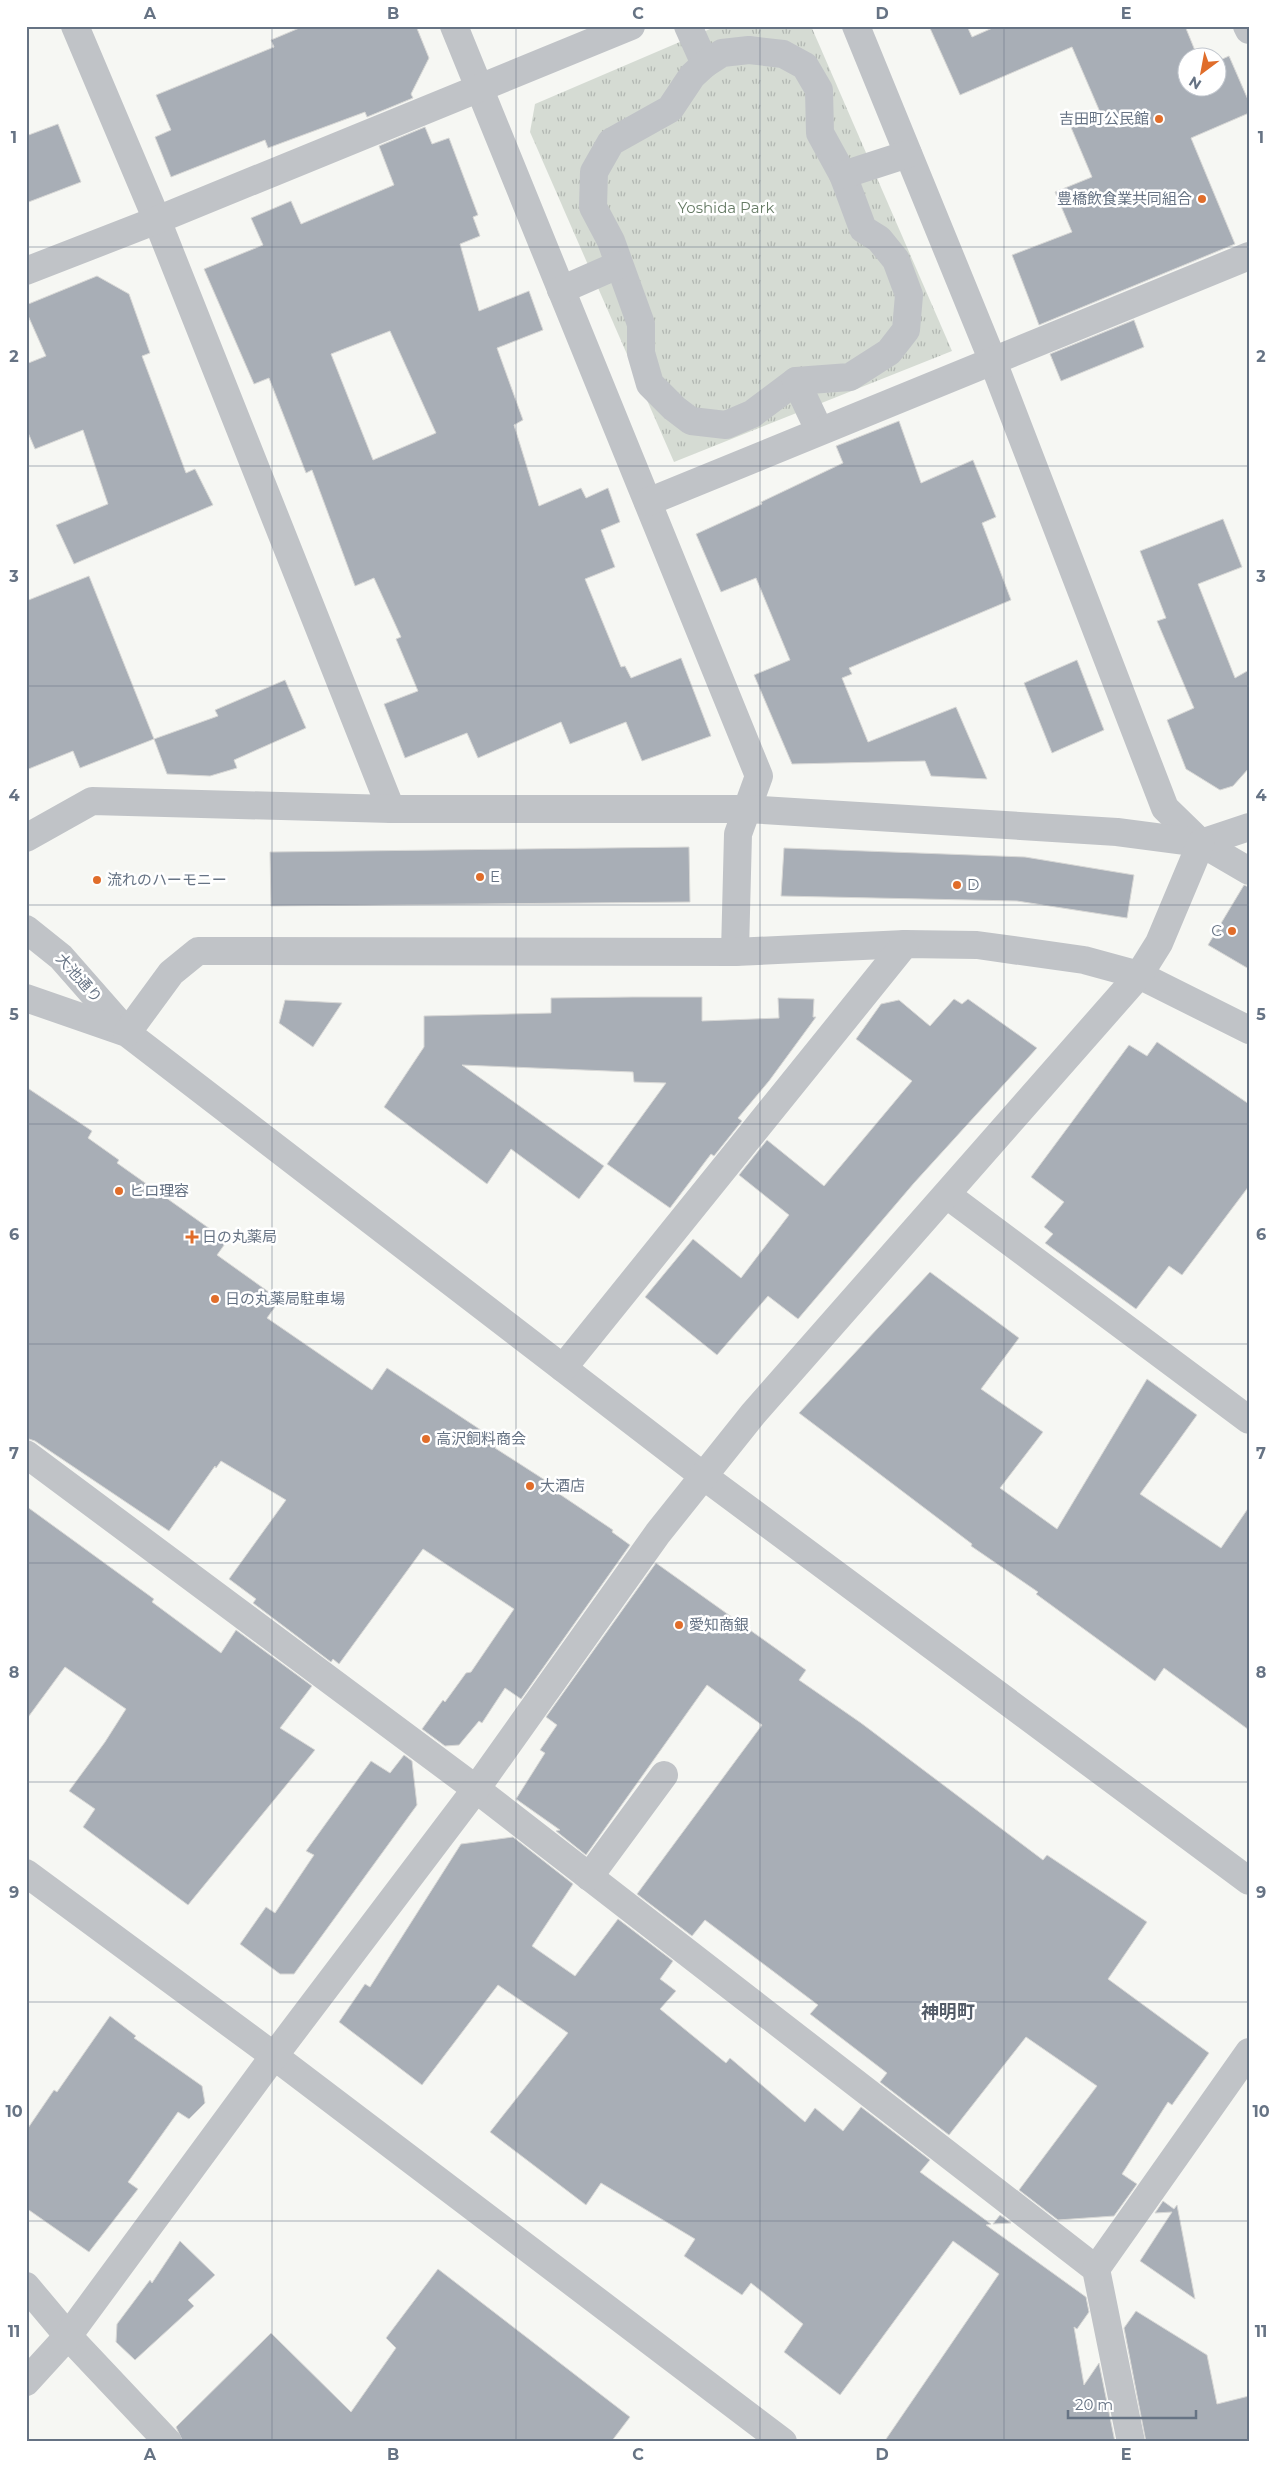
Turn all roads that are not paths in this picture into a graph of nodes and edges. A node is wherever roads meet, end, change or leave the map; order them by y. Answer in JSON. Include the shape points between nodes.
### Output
{"nodes":[{"id":1,"x":75,"y":26,"type":"edge"},
{"id":2,"x":454,"y":26,"type":"edge"},
{"id":3,"x":631,"y":26,"type":"edge"},
{"id":4,"x":688,"y":26,"type":"edge"},
{"id":5,"x":856,"y":26,"type":"edge"},
{"id":6,"x":1247,"y":26,"type":"edge"},
{"id":7,"x":1249,"y":30,"type":"edge"},
{"id":8,"x":705,"y":64,"type":"junction"},
{"id":9,"x":478,"y":89,"type":"junction"},
{"id":10,"x":908,"y":154,"type":"junction"},
{"id":11,"x":843,"y":175,"type":"junction"},
{"id":12,"x":157,"y":220,"type":"junction"},
{"id":13,"x":1249,"y":256,"type":"edge"},
{"id":14,"x":618,"y":265,"type":"junction"},
{"id":15,"x":26,"y":271,"type":"edge"},
{"id":16,"x":561,"y":290,"type":"junction"},
{"id":17,"x":992,"y":359,"type":"junction"},
{"id":18,"x":796,"y":381,"type":"junction"},
{"id":19,"x":819,"y":430,"type":"junction"},
{"id":20,"x":648,"y":502,"type":"junction"},
{"id":21,"x":391,"y":809,"type":"junction"},
{"id":22,"x":747,"y":809,"type":"junction"},
{"id":23,"x":1249,"y":827,"type":"edge"},
{"id":24,"x":26,"y":838,"type":"edge"},
{"id":25,"x":1201,"y":843,"type":"junction"},
{"id":26,"x":1249,"y":871,"type":"edge"},
{"id":27,"x":26,"y":929,"type":"edge"},
{"id":28,"x":905,"y":944,"type":"junction"},
{"id":29,"x":735,"y":952,"type":"junction"},
{"id":30,"x":1139,"y":975,"type":"junction"},
{"id":31,"x":26,"y":998,"type":"edge"},
{"id":32,"x":1249,"y":1030,"type":"edge"},
{"id":33,"x":127,"y":1033,"type":"junction"},
{"id":34,"x":947,"y":1195,"type":"junction"},
{"id":35,"x":562,"y":1368,"type":"junction"},
{"id":36,"x":1249,"y":1420,"type":"edge"},
{"id":37,"x":26,"y":1454,"type":"edge"},
{"id":38,"x":702,"y":1475,"type":"junction"},
{"id":39,"x":664,"y":1775,"type":"dead end"},
{"id":40,"x":476,"y":1789,"type":"junction"},
{"id":41,"x":26,"y":1873,"type":"edge"},
{"id":42,"x":589,"y":1877,"type":"junction"},
{"id":43,"x":1249,"y":1881,"type":"edge"},
{"id":44,"x":1249,"y":2052,"type":"edge"},
{"id":45,"x":274,"y":2056,"type":"junction"},
{"id":46,"x":1096,"y":2269,"type":"junction"},
{"id":47,"x":26,"y":2286,"type":"edge"},
{"id":48,"x":68,"y":2336,"type":"junction"},
{"id":49,"x":26,"y":2382,"type":"edge"},
{"id":50,"x":168,"y":2442,"type":"edge"},
{"id":51,"x":783,"y":2442,"type":"edge"},
{"id":52,"x":1131,"y":2442,"type":"edge"}],
"edges":[{"from":1,"to":12,"type":"street"},
{"from":2,"to":9,"type":"street"},
{"from":3,"to":9,"type":"street"},
{"from":4,"to":8,"type":"street"},
{"from":5,"to":10,"type":"street"},
{"from":6,"to":7,"type":"street"},
{"from":8,"to":11,"type":"street","via":[[722,53],[749,50],[783,54],[805,66],[819,90],[820,134]]},
{"from":8,"to":14,"type":"street","via":[[692,76],[670,109],[611,142],[594,172],[593,207],[611,241]]},
{"from":9,"to":12,"type":"street"},
{"from":9,"to":16,"type":"street"},
{"from":10,"to":11,"type":"street"},
{"from":10,"to":17,"type":"street"},
{"from":11,"to":18,"type":"street","via":[[863,229],[878,239],[896,260],[909,295],[906,330],[889,352],[850,377]]},
{"from":12,"to":15,"type":"street"},
{"from":12,"to":21,"type":"street"},
{"from":13,"to":17,"type":"street"},
{"from":14,"to":16,"type":"street"},
{"from":14,"to":18,"type":"street","via":[[641,324],[641,353],[650,384],[691,421],[726,425],[752,414]]},
{"from":16,"to":20,"type":"street"},
{"from":17,"to":19,"type":"street"},
{"from":17,"to":25,"type":"street","via":[[1165,808]]},
{"from":18,"to":19,"type":"street"},
{"from":19,"to":20,"type":"street"},
{"from":20,"to":22,"type":"street","via":[[758,776]]},
{"from":21,"to":22,"type":"street"},
{"from":21,"to":24,"type":"street","via":[[92,801]]},
{"from":22,"to":25,"type":"street","via":[[1109,831]]},
{"from":22,"to":29,"type":"street","via":[[738,834]]},
{"from":23,"to":25,"type":"street"},
{"from":25,"to":26,"type":"street"},
{"from":25,"to":30,"type":"street","via":[[1159,943]]},
{"from":27,"to":33,"type":"street","name":"大池通り","via":[[61,956]]},
{"from":28,"to":29,"type":"street"},
{"from":28,"to":30,"type":"street","via":[[977,945],[1084,960]]},
{"from":28,"to":35,"type":"street"},
{"from":29,"to":33,"type":"street","via":[[198,950],[171,973]]},
{"from":30,"to":32,"type":"street"},
{"from":30,"to":34,"type":"street"},
{"from":31,"to":33,"type":"street"},
{"from":33,"to":35,"type":"street"},
{"from":34,"to":36,"type":"street"},
{"from":34,"to":38,"type":"street"},
{"from":35,"to":38,"type":"street"},
{"from":37,"to":40,"type":"street"},
{"from":38,"to":40,"type":"street"},
{"from":38,"to":43,"type":"street"},
{"from":39,"to":42,"type":"street"},
{"from":40,"to":42,"type":"street"},
{"from":40,"to":45,"type":"street"},
{"from":41,"to":45,"type":"street"},
{"from":42,"to":46,"type":"street"},
{"from":44,"to":46,"type":"street"},
{"from":45,"to":48,"type":"street"},
{"from":45,"to":51,"type":"street"},
{"from":46,"to":52,"type":"street"},
{"from":47,"to":48,"type":"street"},
{"from":48,"to":49,"type":"street"},
{"from":48,"to":50,"type":"street"}]}
